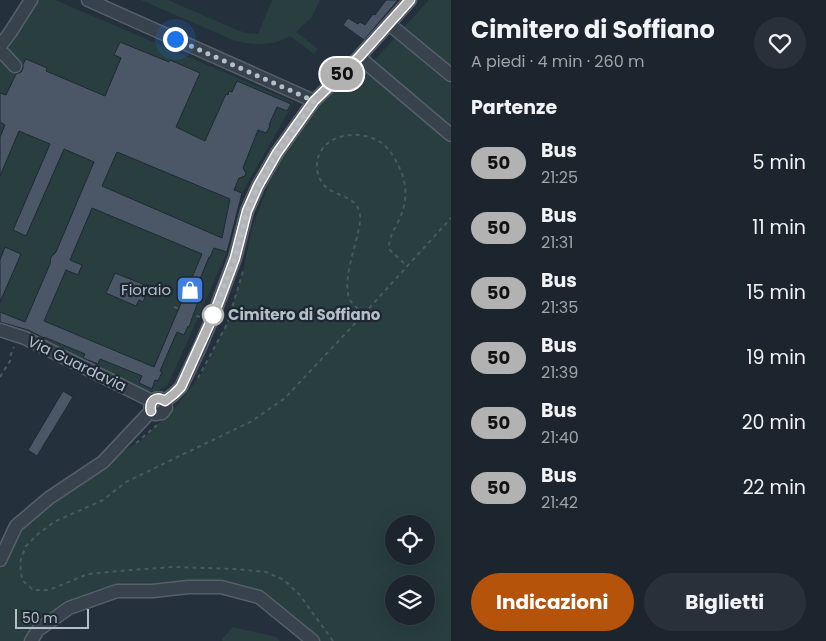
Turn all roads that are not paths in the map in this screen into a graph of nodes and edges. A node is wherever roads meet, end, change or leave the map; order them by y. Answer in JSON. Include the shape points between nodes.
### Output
{"nodes":[{"id":1,"x":32,"y":0,"type":"edge"},
{"id":2,"x":88,"y":0,"type":"edge"},
{"id":3,"x":410,"y":0,"type":"edge"},
{"id":4,"x":389,"y":24,"type":"junction"},
{"id":5,"x":0,"y":46,"type":"edge"},
{"id":6,"x":0,"y":53,"type":"edge"},
{"id":7,"x":359,"y":57,"type":"junction"},
{"id":8,"x":15,"y":66,"type":"dead end"},
{"id":9,"x":451,"y":75,"type":"edge"},
{"id":10,"x":314,"y":101,"type":"junction"},
{"id":11,"x":451,"y":135,"type":"edge"},
{"id":12,"x":0,"y":330,"type":"edge"},
{"id":13,"x":156,"y":404,"type":"junction"},
{"id":14,"x":0,"y":560,"type":"edge"},
{"id":15,"x":30,"y":641,"type":"edge"},
{"id":16,"x":313,"y":641,"type":"edge"}],
"edges":[{"from":1,"to":5,"type":"street"},
{"from":2,"to":10,"type":"street"},
{"from":3,"to":4,"type":"street"},
{"from":4,"to":7,"type":"street"},
{"from":4,"to":9,"type":"street"},
{"from":6,"to":8,"type":"street"},
{"from":7,"to":10,"type":"street"},
{"from":7,"to":11,"type":"street"},
{"from":10,"to":13,"type":"street","via":[[258,186],[214,314],[181,387]]},
{"from":12,"to":13,"type":"street","name":"Via Guardavia","via":[[20,336]]},
{"from":13,"to":14,"type":"street","via":[[103,462],[49,498],[16,526]]},
{"from":15,"to":16,"type":"street","via":[[38,630],[69,608],[117,592],[188,587],[221,587],[259,597]]}]}
